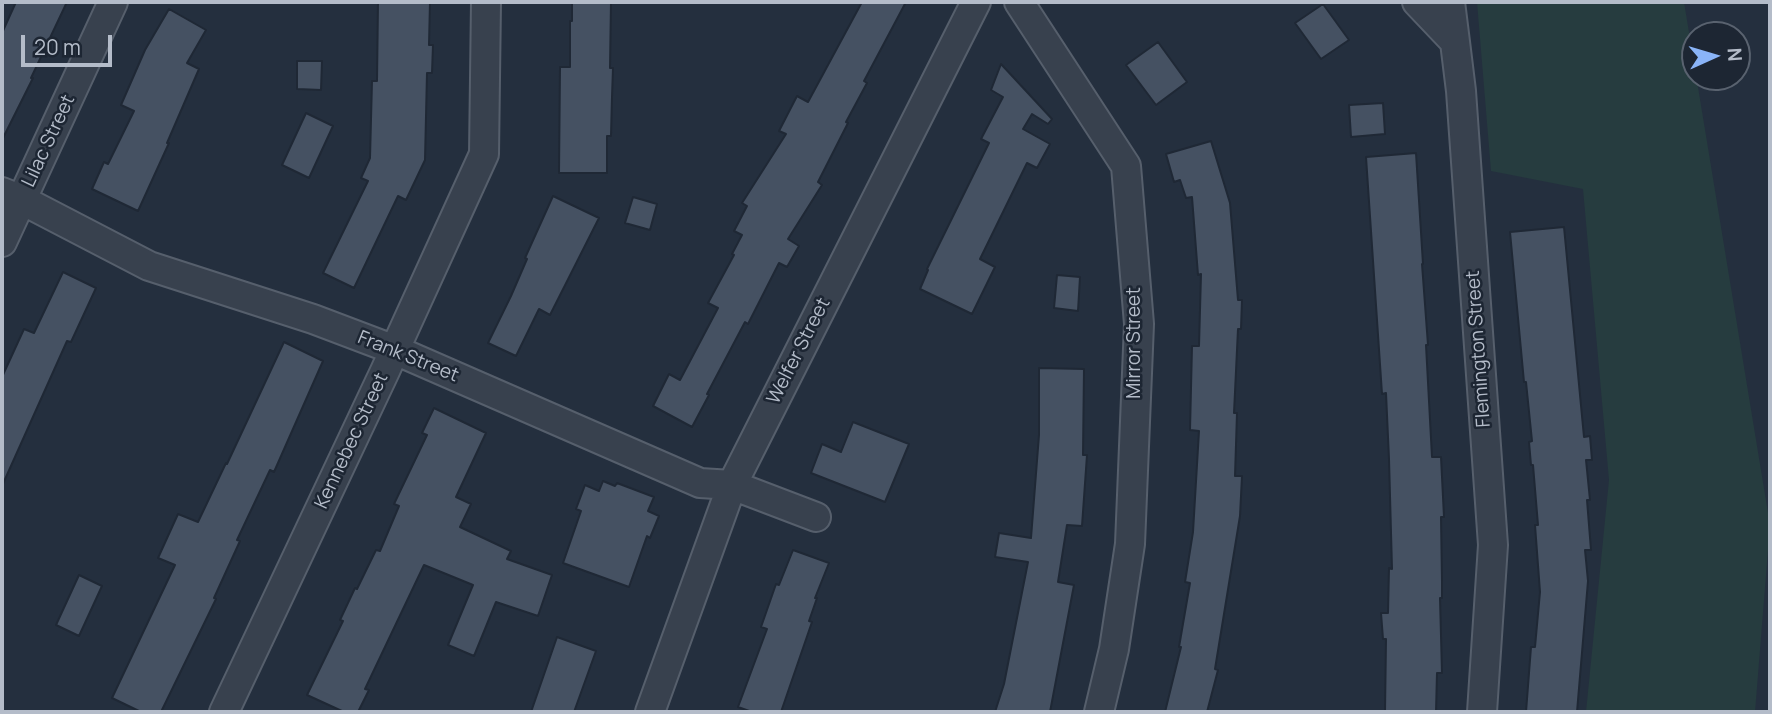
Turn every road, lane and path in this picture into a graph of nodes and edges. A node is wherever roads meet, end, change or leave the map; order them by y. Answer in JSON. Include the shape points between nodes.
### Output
{"nodes":[{"id":1,"x":113,"y":2,"type":"edge"},
{"id":2,"x":486,"y":2,"type":"edge"},
{"id":3,"x":976,"y":2,"type":"edge"},
{"id":4,"x":1019,"y":2,"type":"edge"},
{"id":5,"x":1417,"y":2,"type":"edge"},
{"id":6,"x":1450,"y":2,"type":"edge"},
{"id":7,"x":1455,"y":42,"type":"junction"},
{"id":8,"x":12,"y":196,"type":"edge"},
{"id":9,"x":2,"y":242,"type":"edge"},
{"id":10,"x":395,"y":350,"type":"junction"},
{"id":11,"x":732,"y":485,"type":"junction"},
{"id":12,"x":816,"y":517,"type":"dead end"},
{"id":13,"x":224,"y":712,"type":"edge"},
{"id":14,"x":650,"y":712,"type":"edge"},
{"id":15,"x":1098,"y":712,"type":"edge"},
{"id":16,"x":1482,"y":712,"type":"edge"}],
"edges":[{"from":1,"to":8,"type":"street","name":"Lilac Street"},
{"from":2,"to":10,"type":"street","name":"Kennebec Street","via":[[484,154]]},
{"from":3,"to":11,"type":"street","name":"Welfer Street"},
{"from":4,"to":15,"type":"street","name":"Mirror Street","via":[[1126,166],[1139,324],[1130,544],[1114,649]]},
{"from":5,"to":7,"type":"street"},
{"from":6,"to":7,"type":"street","name":"Flemington Street"},
{"from":7,"to":16,"type":"street","name":"Flemington Street","via":[[1493,545]]},
{"from":8,"to":9,"type":"street","name":"Lilac Street"},
{"from":8,"to":10,"type":"street","name":"Frank Street","via":[[149,266]]},
{"from":10,"to":11,"type":"street","name":"Frank Street","via":[[700,483]]},
{"from":10,"to":13,"type":"street","name":"Kennebec Street"},
{"from":11,"to":12,"type":"street","name":"Frank Street"},
{"from":11,"to":14,"type":"street","name":"Welfer Street"}]}
